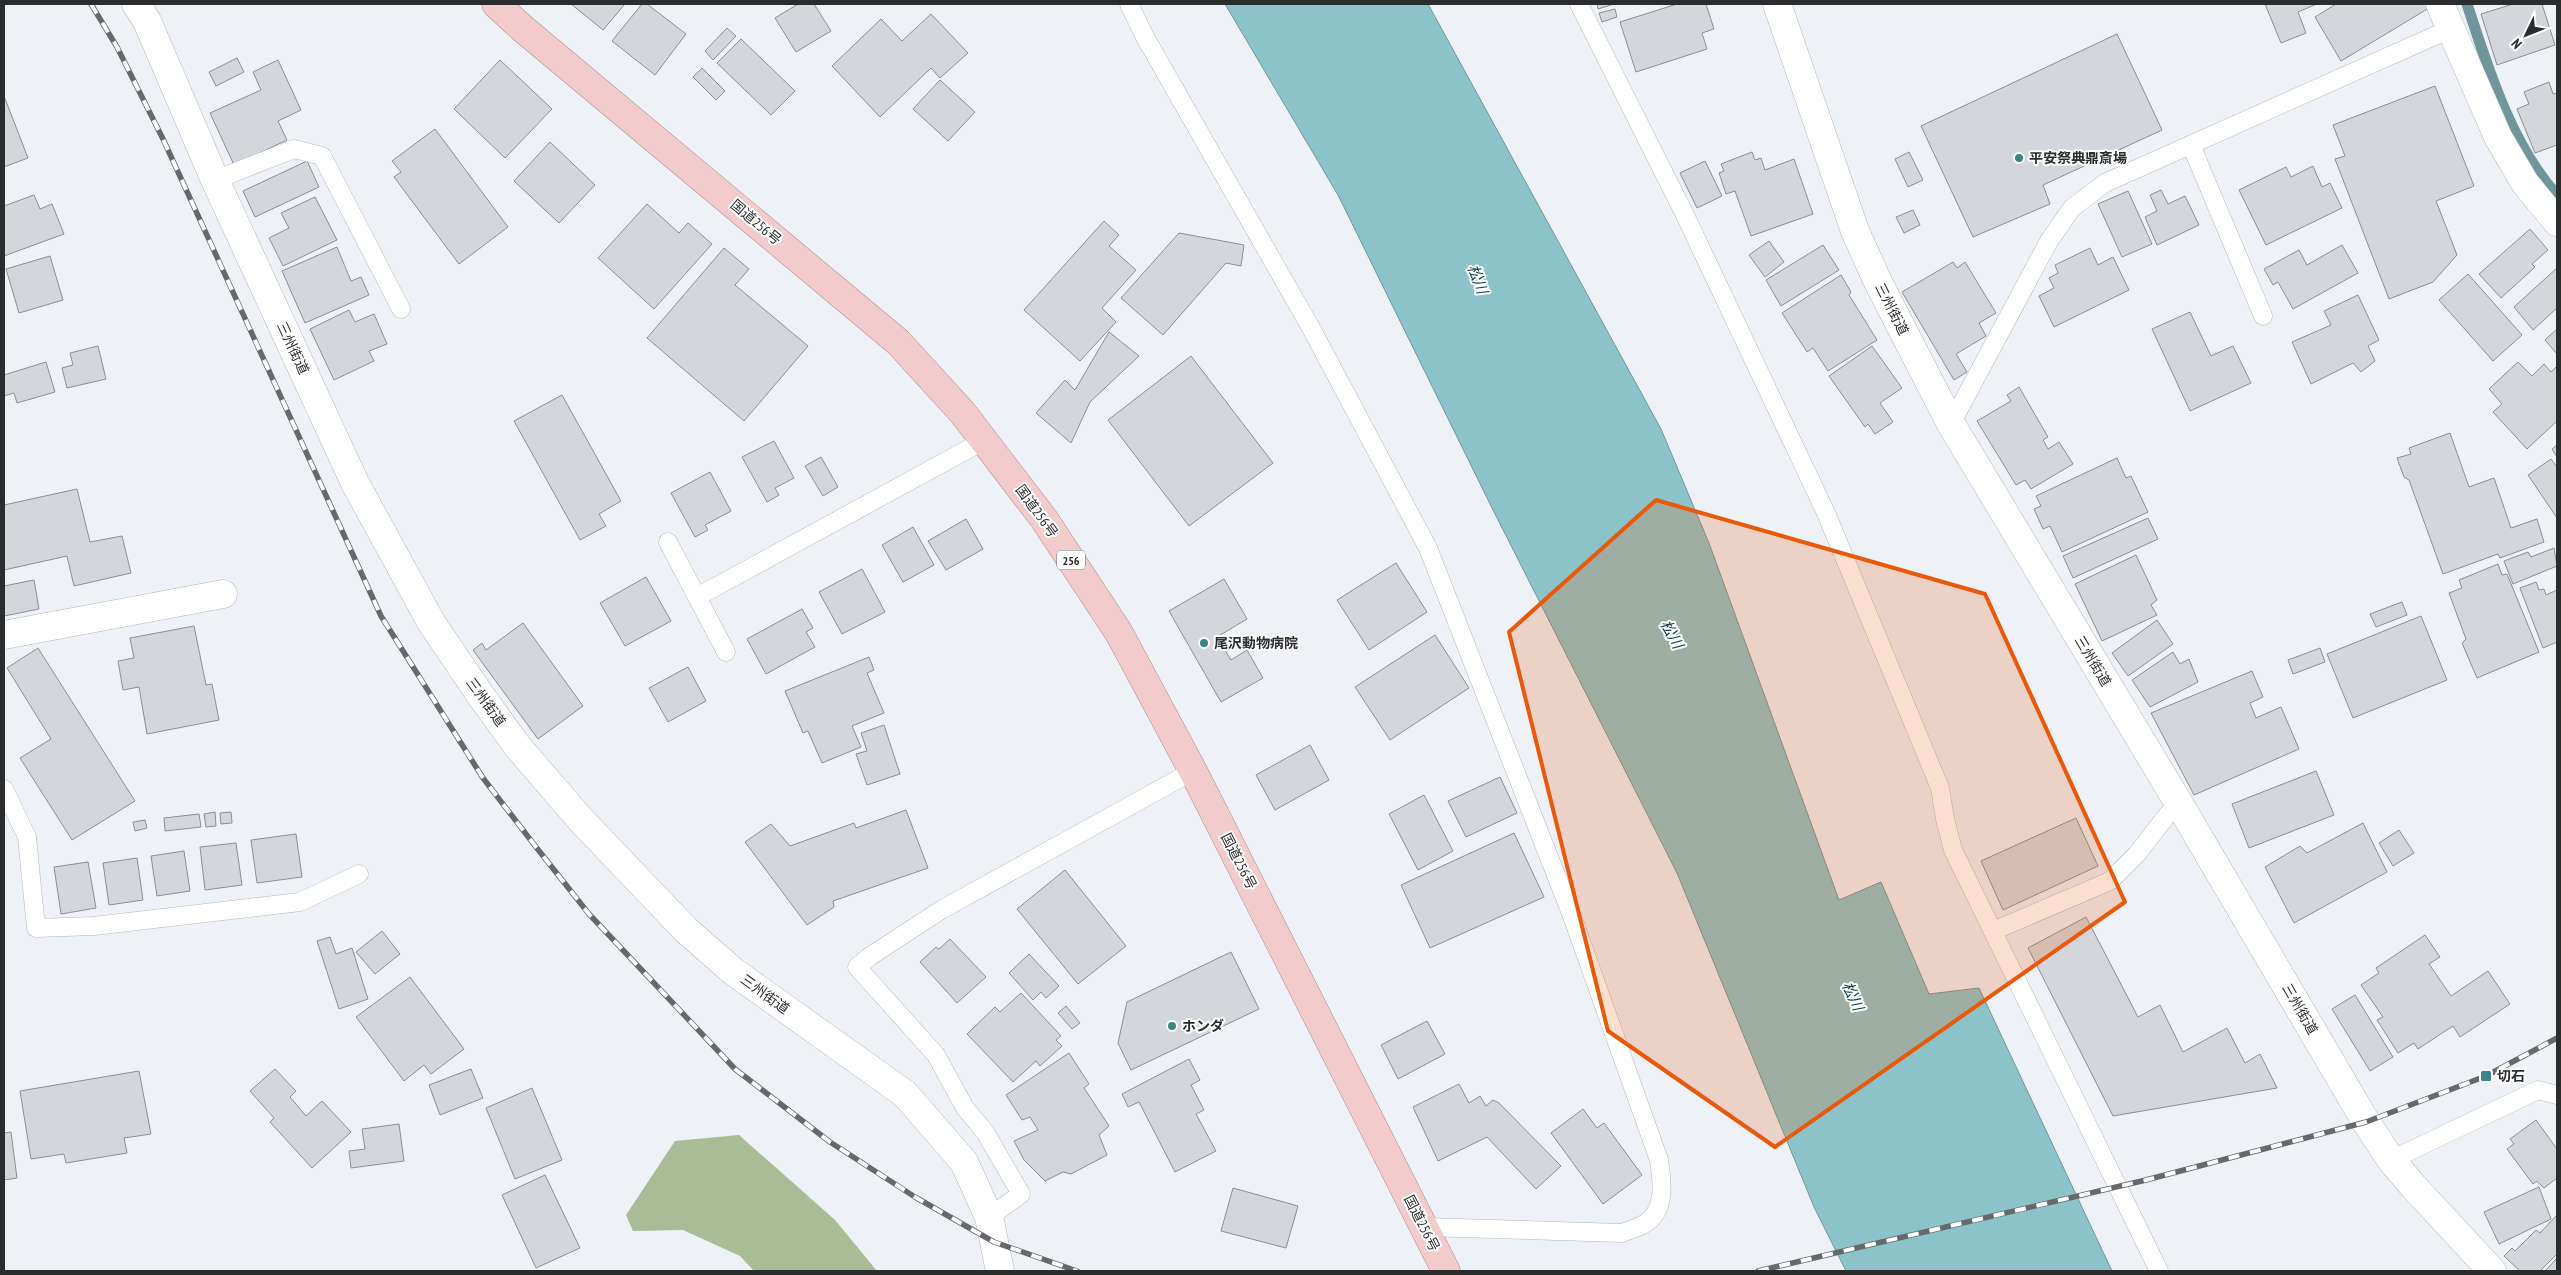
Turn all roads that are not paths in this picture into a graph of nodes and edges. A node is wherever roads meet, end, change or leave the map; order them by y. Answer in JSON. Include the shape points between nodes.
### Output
{"nodes":[{"id":1,"x":136,"y":4,"type":"edge"},
{"id":2,"x":496,"y":4,"type":"edge"},
{"id":3,"x":1129,"y":4,"type":"edge"},
{"id":4,"x":1579,"y":4,"type":"edge"},
{"id":5,"x":1778,"y":4,"type":"edge"},
{"id":6,"x":2445,"y":16,"type":"edge"},
{"id":7,"x":2191,"y":145,"type":"junction"},
{"id":8,"x":216,"y":180,"type":"junction"},
{"id":9,"x":2557,"y":222,"type":"edge"},
{"id":10,"x":401,"y":309,"type":"dead end"},
{"id":11,"x":2263,"y":316,"type":"dead end"},
{"id":12,"x":1951,"y":424,"type":"junction"},
{"id":13,"x":983,"y":441,"type":"junction"},
{"id":14,"x":668,"y":542,"type":"dead end"},
{"id":15,"x":223,"y":594,"type":"dead end"},
{"id":16,"x":697,"y":597,"type":"junction"},
{"id":17,"x":4,"y":635,"type":"edge"},
{"id":18,"x":726,"y":652,"type":"dead end"},
{"id":19,"x":1193,"y":771,"type":"junction"},
{"id":20,"x":4,"y":789,"type":"edge"},
{"id":21,"x":2181,"y":807,"type":"junction"},
{"id":22,"x":359,"y":874,"type":"dead end"},
{"id":23,"x":1993,"y":931,"type":"junction"},
{"id":24,"x":2557,"y":1095,"type":"edge"},
{"id":25,"x":2392,"y":1160,"type":"junction"},
{"id":26,"x":989,"y":1217,"type":"junction"},
{"id":27,"x":1424,"y":1227,"type":"junction"},
{"id":28,"x":1000,"y":1271,"type":"edge"},
{"id":29,"x":1446,"y":1271,"type":"edge"},
{"id":30,"x":2159,"y":1271,"type":"edge"},
{"id":31,"x":2492,"y":1271,"type":"edge"}],
"edges":[{"from":1,"to":8,"type":"street","name":"三州街道","via":[[147,21]]},
{"from":2,"to":13,"type":"highway","name":"国道256号","number":"256","via":[[898,342],[962,412]]},
{"from":3,"to":27,"type":"lane","via":[[1311,328],[1428,548],[1572,916],[1659,1160],[1663,1188],[1657,1211],[1645,1224],[1622,1233]]},
{"from":4,"to":23,"type":"lane","via":[[1689,224],[1826,513],[1940,788],[1953,850]]},
{"from":5,"to":12,"type":"street","name":"三州街道","via":[[1855,231],[1876,280]]},
{"from":6,"to":7,"type":"lane"},
{"from":6,"to":9,"type":"street","via":[[2498,137],[2525,183]]},
{"from":7,"to":11,"type":"lane"},
{"from":7,"to":12,"type":"lane","via":[[2105,183],[2072,208],[2050,241]]},
{"from":8,"to":10,"type":"lane","via":[[294,150],[322,156]]},
{"from":8,"to":26,"type":"street","name":"三州街道","via":[[355,483],[386,542],[431,622],[518,747],[581,820],[686,930],[734,972],[905,1094],[964,1162]]},
{"from":12,"to":21,"type":"street","name":"三州街道"},
{"from":13,"to":16,"type":"lane"},
{"from":13,"to":19,"type":"highway","name":"国道256号","number":"256","via":[[1044,519],[1119,633]]},
{"from":14,"to":16,"type":"lane"},
{"from":15,"to":17,"type":"street"},
{"from":16,"to":18,"type":"lane"},
{"from":19,"to":26,"type":"lane","via":[[941,910],[857,967],[936,1055],[965,1108],[985,1132],[1020,1194]]},
{"from":19,"to":27,"type":"highway","name":"国道256号","number":"256"},
{"from":20,"to":22,"type":"lane","via":[[27,837],[36,928],[94,926],[300,902]]},
{"from":21,"to":23,"type":"lane","via":[[2168,814],[2137,854],[2110,881]]},
{"from":21,"to":25,"type":"street","name":"三州街道","via":[[2366,1122]]},
{"from":23,"to":30,"type":"lane"},
{"from":24,"to":25,"type":"lane","via":[[2538,1090]]},
{"from":25,"to":31,"type":"street","name":"三州街道"},
{"from":26,"to":28,"type":"street","name":"三州街道"},
{"from":27,"to":29,"type":"highway","name":"国道256号","number":"256"}]}
